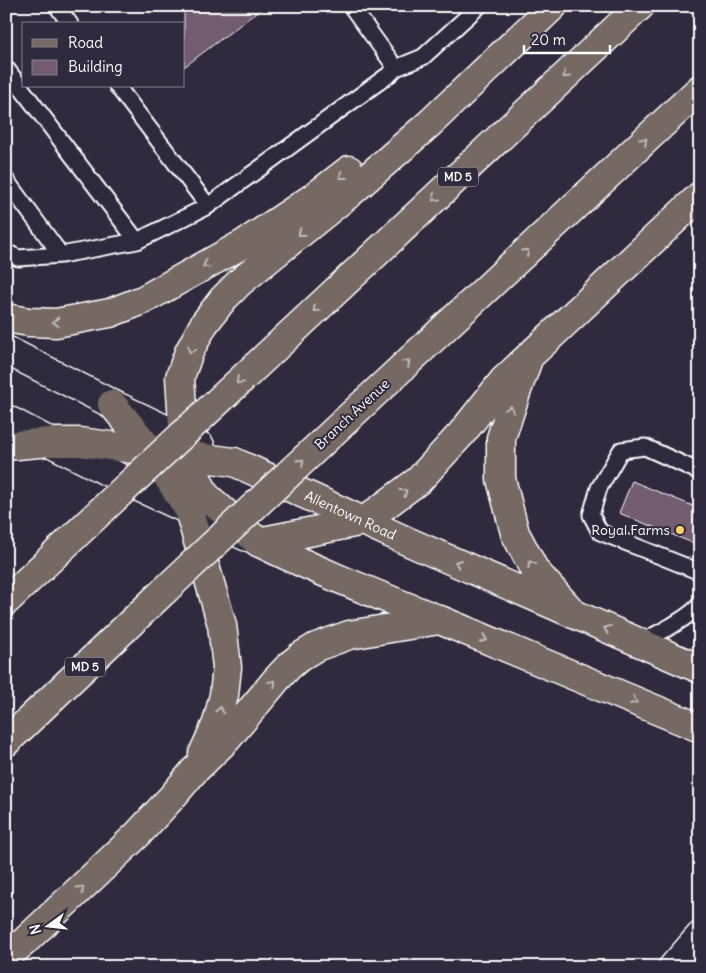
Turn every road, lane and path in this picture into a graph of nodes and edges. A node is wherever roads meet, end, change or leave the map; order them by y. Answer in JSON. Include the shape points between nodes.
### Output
{"nodes":[{"id":1,"x":57,"y":6,"type":"edge"},
{"id":2,"x":351,"y":6,"type":"edge"},
{"id":3,"x":479,"y":6,"type":"edge"},
{"id":4,"x":552,"y":6,"type":"edge"},
{"id":5,"x":640,"y":6,"type":"edge"},
{"id":6,"x":69,"y":22,"type":"edge"},
{"id":7,"x":506,"y":51,"type":"junction"},
{"id":8,"x":6,"y":68,"type":"edge"},
{"id":9,"x":396,"y":68,"type":"junction"},
{"id":10,"x":119,"y":88,"type":"edge"},
{"id":11,"x":700,"y":89,"type":"edge"},
{"id":12,"x":7,"y":181,"type":"edge"},
{"id":13,"x":700,"y":196,"type":"edge"},
{"id":14,"x":208,"y":206,"type":"junction"},
{"id":15,"x":137,"y":241,"type":"junction"},
{"id":16,"x":6,"y":252,"type":"edge"},
{"id":17,"x":61,"y":255,"type":"junction"},
{"id":18,"x":6,"y":318,"type":"edge"},
{"id":19,"x":6,"y":350,"type":"edge"},
{"id":20,"x":530,"y":356,"type":"junction"},
{"id":21,"x":112,"y":404,"type":"junction"},
{"id":22,"x":6,"y":419,"type":"edge"},
{"id":23,"x":50,"y":442,"type":"junction"},
{"id":24,"x":6,"y":446,"type":"edge"},
{"id":25,"x":185,"y":448,"type":"junction"},
{"id":26,"x":151,"y":451,"type":"junction"},
{"id":27,"x":700,"y":472,"type":"edge"},
{"id":28,"x":189,"y":510,"type":"junction"},
{"id":29,"x":364,"y":521,"type":"junction"},
{"id":30,"x":258,"y":542,"type":"junction"},
{"id":31,"x":700,"y":572,"type":"edge"},
{"id":32,"x":6,"y":601,"type":"edge"},
{"id":33,"x":700,"y":604,"type":"edge"},
{"id":34,"x":574,"y":614,"type":"junction"},
{"id":35,"x":439,"y":620,"type":"junction"},
{"id":36,"x":639,"y":643,"type":"junction"},
{"id":37,"x":700,"y":669,"type":"edge"},
{"id":38,"x":700,"y":728,"type":"edge"},
{"id":39,"x":6,"y":742,"type":"edge"},
{"id":40,"x":194,"y":771,"type":"junction"},
{"id":41,"x":700,"y":936,"type":"edge"},
{"id":42,"x":6,"y":957,"type":"edge"},
{"id":43,"x":681,"y":964,"type":"edge"}],
"edges":[{"from":1,"to":6,"type":"lane"},
{"from":2,"to":9,"type":"lane"},
{"from":3,"to":9,"type":"lane","via":[[424,57]]},
{"from":4,"to":7,"type":"main road"},
{"from":5,"to":32,"type":"main road","number":"MD 5","one_way":true,"bridge":true},
{"from":7,"to":18,"type":"main road","one_way":true,"via":[[314,197],[245,243],[143,300],[110,313],[56,323]]},
{"from":7,"to":25,"type":"main road","one_way":true,"via":[[350,193],[222,299],[200,331],[180,377]]},
{"from":8,"to":15,"type":"lane"},
{"from":9,"to":14,"type":"lane"},
{"from":10,"to":14,"type":"lane"},
{"from":39,"to":11,"type":"main road","name":"Branch Avenue","number":"MD 5","one_way":true,"bridge":true},
{"from":12,"to":17,"type":"lane"},
{"from":13,"to":20,"type":"main road"},
{"from":14,"to":15,"type":"lane"},
{"from":15,"to":17,"type":"lane"},
{"from":16,"to":17,"type":"lane","via":[[18,258]]},
{"from":19,"to":21,"type":"main road","name":"Allentown Road"},
{"from":29,"to":20,"type":"main road","one_way":true,"via":[[419,480],[504,380]]},
{"from":34,"to":20,"type":"main road","one_way":true,"via":[[535,571],[515,533],[501,479],[501,438]]},
{"from":21,"to":25,"type":"main road","name":"Allentown Road"},
{"from":21,"to":26,"type":"main road"},
{"from":22,"to":23,"type":"main road"},
{"from":23,"to":24,"type":"main road"},
{"from":23,"to":26,"type":"main road","via":[[80,442]]},
{"from":23,"to":28,"type":"main road"},
{"from":25,"to":26,"type":"main road"},
{"from":25,"to":29,"type":"main road","name":"Allentown Road","via":[[234,462]]},
{"from":25,"to":30,"type":"main road","via":[[205,495]]},
{"from":26,"to":28,"type":"main road"},
{"from":27,"to":31,"type":"lane","via":[[645,447],[621,450],[599,488],[591,515],[600,532]]},
{"from":28,"to":30,"type":"main road"},
{"from":40,"to":28,"type":"main road","one_way":true,"via":[[218,722],[226,667],[222,625]]},
{"from":29,"to":30,"type":"main road"},
{"from":34,"to":29,"type":"main road","name":"Allentown Road","one_way":true},
{"from":30,"to":35,"type":"main road","via":[[371,594]]},
{"from":33,"to":36,"type":"lane"},
{"from":36,"to":34,"type":"main road","name":"Allentown Road","one_way":true},
{"from":35,"to":38,"type":"main road","one_way":true},
{"from":40,"to":35,"type":"main road","one_way":true,"via":[[301,656],[349,635]]},
{"from":36,"to":37,"type":"main road","name":"Allentown Road"},
{"from":42,"to":40,"type":"main road","one_way":true,"via":[[136,836]]},
{"from":41,"to":43,"type":"main road"}]}
